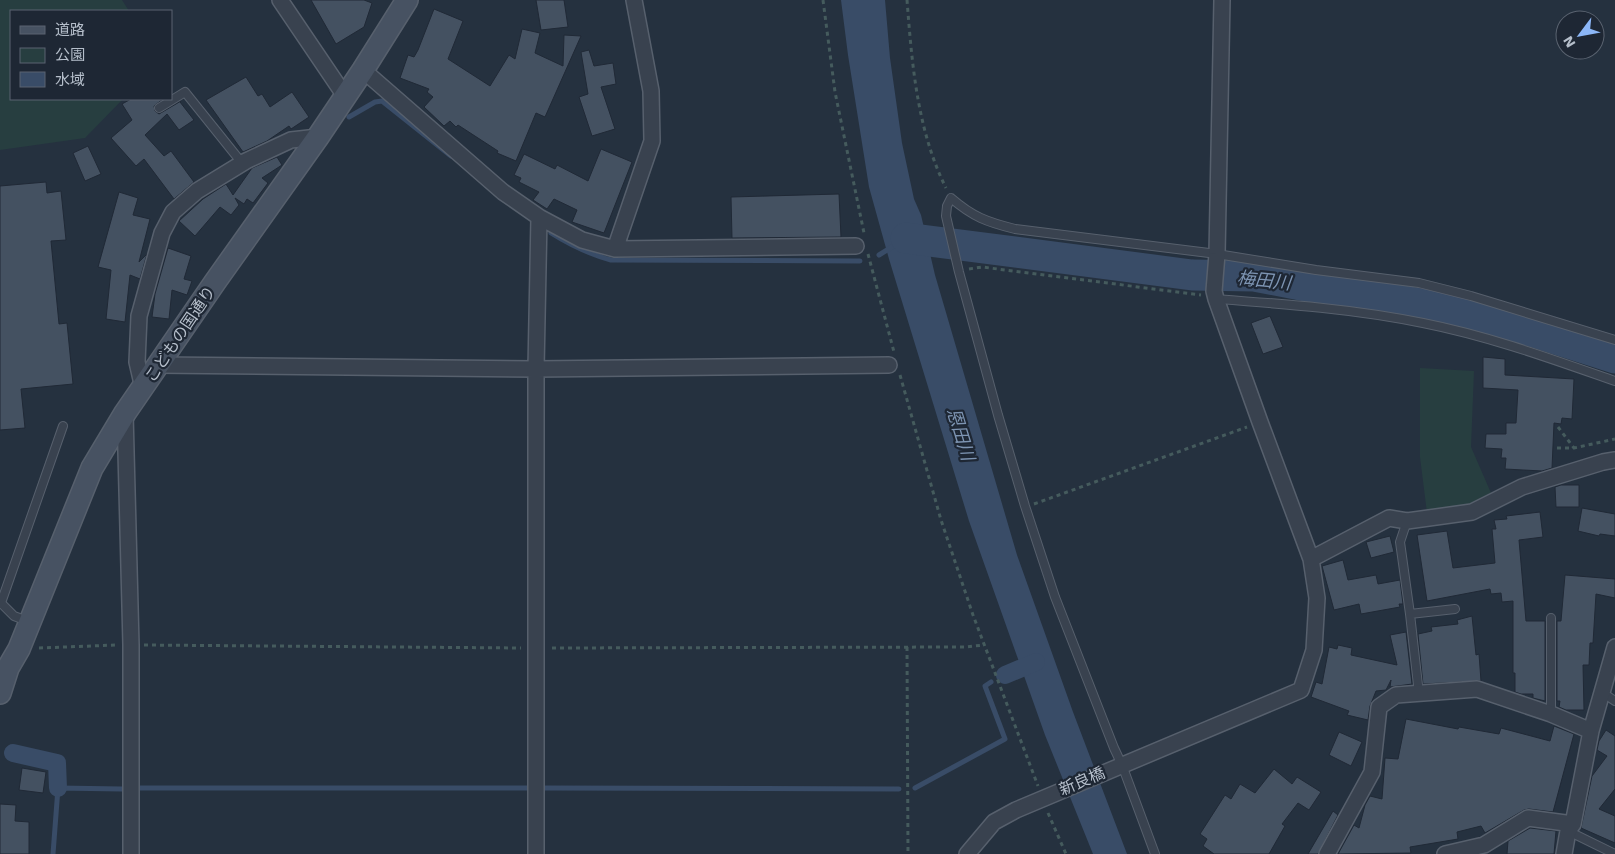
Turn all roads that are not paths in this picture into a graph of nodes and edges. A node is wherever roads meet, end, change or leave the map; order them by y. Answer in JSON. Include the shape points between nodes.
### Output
{"nodes":[{"id":1,"x":280,"y":0,"type":"edge"},
{"id":2,"x":407,"y":0,"type":"edge"},
{"id":3,"x":634,"y":0,"type":"edge"},
{"id":4,"x":1222,"y":0,"type":"edge"},
{"id":5,"x":364,"y":70,"type":"junction"},
{"id":6,"x":345,"y":96,"type":"junction"},
{"id":7,"x":160,"y":108,"type":"dead end"},
{"id":8,"x":318,"y":137,"type":"junction"},
{"id":9,"x":242,"y":163,"type":"junction"},
{"id":10,"x":539,"y":217,"type":"junction"},
{"id":11,"x":862,"y":243,"type":"road end"},
{"id":12,"x":615,"y":249,"type":"junction"},
{"id":13,"x":1217,"y":258,"type":"junction"},
{"id":14,"x":1215,"y":295,"type":"junction"},
{"id":15,"x":1615,"y":340,"type":"edge"},
{"id":16,"x":894,"y":363,"type":"road end"},
{"id":17,"x":158,"y":365,"type":"junction"},
{"id":18,"x":536,"y":368,"type":"junction"},
{"id":19,"x":1615,"y":381,"type":"edge"},
{"id":20,"x":143,"y":388,"type":"junction"},
{"id":21,"x":125,"y":413,"type":"junction"},
{"id":22,"x":63,"y":426,"type":"dead end"},
{"id":23,"x":1615,"y":460,"type":"edge"},
{"id":24,"x":1407,"y":520,"type":"junction"},
{"id":25,"x":1311,"y":560,"type":"junction"},
{"id":26,"x":1454,"y":609,"type":"dead end"},
{"id":27,"x":1410,"y":614,"type":"junction"},
{"id":28,"x":1551,"y":618,"type":"dead end"},
{"id":29,"x":30,"y":622,"type":"junction"},
{"id":30,"x":1615,"y":647,"type":"edge"},
{"id":31,"x":0,"y":693,"type":"edge"},
{"id":32,"x":1420,"y":694,"type":"junction"},
{"id":33,"x":1609,"y":697,"type":"edge"},
{"id":34,"x":1551,"y":714,"type":"junction"},
{"id":35,"x":1592,"y":731,"type":"junction"},
{"id":36,"x":1120,"y":765,"type":"junction"},
{"id":37,"x":1570,"y":828,"type":"junction"},
{"id":38,"x":131,"y":854,"type":"edge"},
{"id":39,"x":536,"y":854,"type":"edge"},
{"id":40,"x":967,"y":854,"type":"edge"},
{"id":41,"x":1155,"y":854,"type":"edge"},
{"id":42,"x":1327,"y":854,"type":"edge"},
{"id":43,"x":1445,"y":854,"type":"edge"},
{"id":44,"x":1564,"y":854,"type":"edge"},
{"id":45,"x":1615,"y":854,"type":"edge"}],
"edges":[{"from":1,"to":6,"type":"street"},
{"from":2,"to":5,"type":"main road","name":"こどもの国通り"},
{"from":3,"to":12,"type":"street","via":[[650,91],[652,141]]},
{"from":4,"to":13,"type":"street"},
{"from":5,"to":6,"type":"main road","name":"こどもの国通り"},
{"from":5,"to":10,"type":"street","via":[[503,192]]},
{"from":6,"to":8,"type":"main road","name":"こどもの国通り"},
{"from":7,"to":9,"type":"lane","via":[[185,92]]},
{"from":8,"to":9,"type":"street","via":[[291,140]]},
{"from":8,"to":17,"type":"main road","name":"こどもの国通り"},
{"from":9,"to":20,"type":"street","via":[[197,191],[173,212],[162,233],[139,316],[137,362]]},
{"from":10,"to":12,"type":"street","via":[[582,240]]},
{"from":10,"to":18,"type":"street"},
{"from":11,"to":12,"type":"street"},
{"from":13,"to":14,"type":"street"},
{"from":13,"to":15,"type":"lane","via":[[1419,283]]},
{"from":13,"to":36,"type":"lane","via":[[1015,229],[973,215],[951,198],[947,206],[946,216],[959,272],[1025,506],[1071,641]]},
{"from":14,"to":19,"type":"lane","via":[[1423,323],[1506,344]]},
{"from":14,"to":25,"type":"street","name":"新良橋"},
{"from":16,"to":18,"type":"street"},
{"from":17,"to":18,"type":"street"},
{"from":17,"to":20,"type":"main road","name":"こどもの国通り"},
{"from":18,"to":39,"type":"street"},
{"from":20,"to":21,"type":"main road","name":"こどもの国通り"},
{"from":21,"to":29,"type":"main road","name":"こどもの国通り","via":[[92,468]]},
{"from":21,"to":38,"type":"street","via":[[131,645]]},
{"from":22,"to":29,"type":"lane","via":[[1,603],[14,616]]},
{"from":23,"to":24,"type":"street","via":[[1522,487],[1472,512]]},
{"from":24,"to":25,"type":"street","via":[[1389,518]]},
{"from":24,"to":27,"type":"lane","via":[[1400,542]]},
{"from":25,"to":36,"type":"street","name":"新良橋","via":[[1317,598],[1314,650],[1301,690]]},
{"from":26,"to":27,"type":"lane"},
{"from":27,"to":32,"type":"lane"},
{"from":28,"to":34,"type":"lane"},
{"from":29,"to":31,"type":"main road","name":"こどもの国通り"},
{"from":30,"to":33,"type":"street"},
{"from":32,"to":34,"type":"street","via":[[1477,689]]},
{"from":32,"to":42,"type":"street","via":[[1396,695],[1379,707],[1372,772]]},
{"from":33,"to":35,"type":"street"},
{"from":34,"to":35,"type":"street"},
{"from":35,"to":37,"type":"street"},
{"from":36,"to":40,"type":"street","name":"新良橋","via":[[1042,793],[994,822]]},
{"from":36,"to":41,"type":"lane"},
{"from":37,"to":43,"type":"street","via":[[1528,818],[1484,845]]},
{"from":37,"to":44,"type":"street"},
{"from":37,"to":45,"type":"lane"}]}
